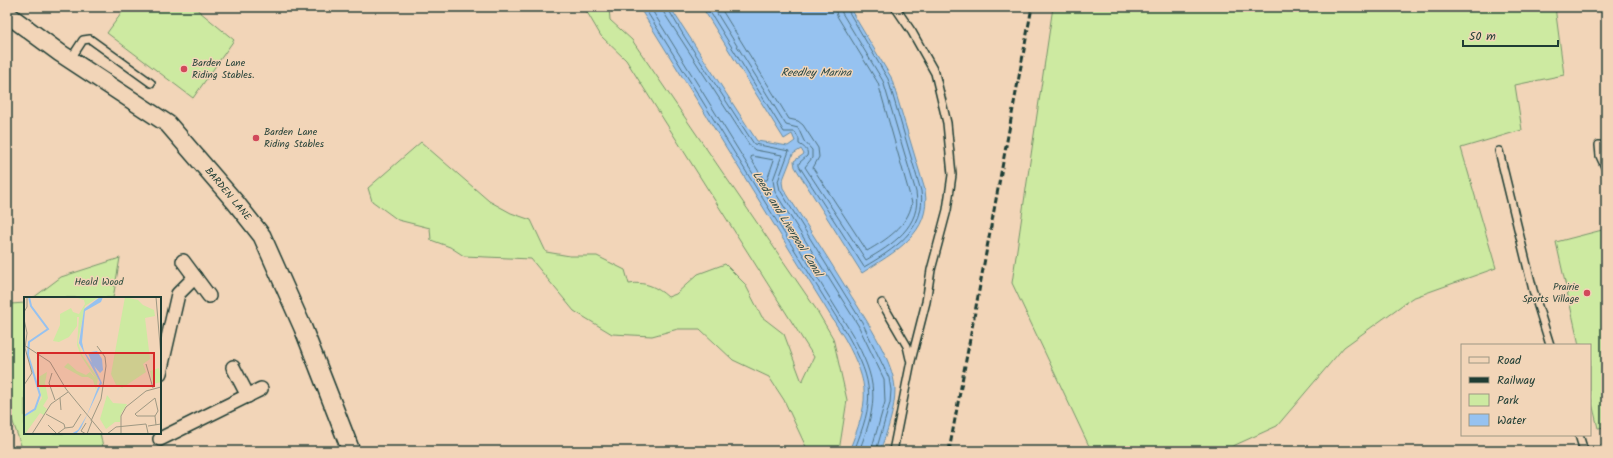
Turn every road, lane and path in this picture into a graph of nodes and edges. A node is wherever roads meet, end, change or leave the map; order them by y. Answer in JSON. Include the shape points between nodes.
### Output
{"nodes":[{"id":1,"x":895,"y":7,"type":"edge"},
{"id":2,"x":7,"y":14,"type":"edge"},
{"id":3,"x":70,"y":60,"type":"junction"},
{"id":4,"x":151,"y":83,"type":"dead end"},
{"id":5,"x":1599,"y":144,"type":"dead end"},
{"id":6,"x":1498,"y":151,"type":"dead end"},
{"id":7,"x":1606,"y":169,"type":"edge"},
{"id":8,"x":184,"y":260,"type":"dead end"},
{"id":9,"x":195,"y":277,"type":"junction"},
{"id":10,"x":209,"y":296,"type":"dead end"},
{"id":11,"x":882,"y":303,"type":"dead end"},
{"id":12,"x":1550,"y":344,"type":"edge"},
{"id":13,"x":910,"y":361,"type":"junction"},
{"id":14,"x":233,"y":366,"type":"dead end"},
{"id":15,"x":161,"y":369,"type":"edge"},
{"id":16,"x":261,"y":389,"type":"dead end"},
{"id":17,"x":248,"y":396,"type":"junction"},
{"id":18,"x":1578,"y":436,"type":"edge"},
{"id":19,"x":161,"y":441,"type":"edge"},
{"id":20,"x":351,"y":451,"type":"edge"},
{"id":21,"x":892,"y":451,"type":"edge"},
{"id":22,"x":1584,"y":451,"type":"edge"}],
"edges":[{"from":1,"to":13,"type":"lane","via":[[935,73],[947,123],[952,175],[947,210]]},
{"from":2,"to":3,"type":"street","name":"BARDEN LANE"},
{"from":3,"to":4,"type":"lane","via":[[83,40],[90,39]]},
{"from":3,"to":20,"type":"street","name":"BARDEN LANE","via":[[168,124],[262,236],[303,328]]},
{"from":5,"to":7,"type":"lane","via":[[1600,156]]},
{"from":6,"to":12,"type":"lane","via":[[1533,290]]},
{"from":8,"to":9,"type":"street"},
{"from":9,"to":10,"type":"street"},
{"from":9,"to":15,"type":"street","via":[[178,294]]},
{"from":11,"to":13,"type":"lane","via":[[907,346]]},
{"from":13,"to":21,"type":"lane"},
{"from":14,"to":17,"type":"street"},
{"from":16,"to":17,"type":"street"},
{"from":17,"to":19,"type":"street"},
{"from":18,"to":22,"type":"lane"}]}
